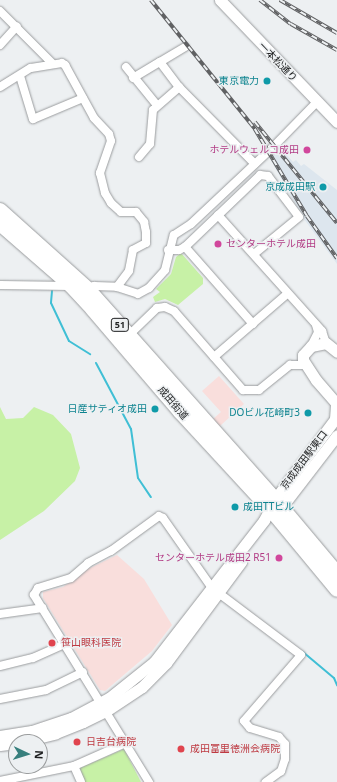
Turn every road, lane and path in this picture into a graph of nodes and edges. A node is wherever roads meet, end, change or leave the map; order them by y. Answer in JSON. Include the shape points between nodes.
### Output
{"nodes":[{"id":1,"x":220,"y":0,"type":"edge"},
{"id":2,"x":0,"y":11,"type":"edge"},
{"id":3,"x":16,"y":26,"type":"junction"},
{"id":4,"x":0,"y":45,"type":"edge"},
{"id":5,"x":185,"y":47,"type":"dead end"},
{"id":6,"x":160,"y":62,"type":"junction"},
{"id":7,"x":52,"y":63,"type":"junction"},
{"id":8,"x":126,"y":67,"type":"dead end"},
{"id":9,"x":20,"y":76,"type":"junction"},
{"id":10,"x":133,"y":78,"type":"junction"},
{"id":11,"x":0,"y":87,"type":"edge"},
{"id":12,"x":179,"y":87,"type":"junction"},
{"id":13,"x":84,"y":98,"type":"junction"},
{"id":14,"x":317,"y":102,"type":"junction"},
{"id":15,"x":156,"y":104,"type":"junction"},
{"id":16,"x":337,"y":122,"type":"edge"},
{"id":17,"x":140,"y":157,"type":"dead end"},
{"id":18,"x":255,"y":164,"type":"junction"},
{"id":19,"x":0,"y":210,"type":"edge"},
{"id":20,"x":218,"y":215,"type":"junction"},
{"id":21,"x":0,"y":224,"type":"edge"},
{"id":22,"x":185,"y":247,"type":"junction"},
{"id":23,"x":168,"y":250,"type":"junction"},
{"id":24,"x":254,"y":254,"type":"junction"},
{"id":25,"x":0,"y":285,"type":"edge"},
{"id":26,"x":71,"y":286,"type":"junction"},
{"id":27,"x":117,"y":287,"type":"junction"},
{"id":28,"x":88,"y":289,"type":"junction"},
{"id":29,"x":287,"y":294,"type":"junction"},
{"id":30,"x":253,"y":324,"type":"junction"},
{"id":31,"x":315,"y":324,"type":"junction"},
{"id":32,"x":125,"y":339,"type":"junction"},
{"id":33,"x":326,"y":343,"type":"junction"},
{"id":34,"x":312,"y":346,"type":"junction"},
{"id":35,"x":337,"y":352,"type":"edge"},
{"id":36,"x":214,"y":357,"type":"junction"},
{"id":37,"x":304,"y":360,"type":"junction"},
{"id":38,"x":337,"y":406,"type":"edge"},
{"id":39,"x":337,"y":435,"type":"edge"},
{"id":40,"x":275,"y":507,"type":"junction"},
{"id":41,"x":337,"y":572,"type":"edge"},
{"id":42,"x":337,"y":590,"type":"edge"},
{"id":43,"x":215,"y":591,"type":"junction"},
{"id":44,"x":43,"y":608,"type":"junction"},
{"id":45,"x":0,"y":614,"type":"edge"},
{"id":46,"x":66,"y":643,"type":"junction"},
{"id":47,"x":0,"y":666,"type":"edge"},
{"id":48,"x":83,"y":672,"type":"junction"},
{"id":49,"x":0,"y":699,"type":"edge"},
{"id":50,"x":104,"y":707,"type":"junction"},
{"id":51,"x":48,"y":735,"type":"edge"},
{"id":52,"x":0,"y":736,"type":"edge"},
{"id":53,"x":126,"y":743,"type":"junction"},
{"id":54,"x":74,"y":766,"type":"junction"},
{"id":55,"x":0,"y":781,"type":"edge"},
{"id":56,"x":81,"y":782,"type":"edge"},
{"id":57,"x":149,"y":782,"type":"edge"},
{"id":58,"x":266,"y":782,"type":"edge"}],
"edges":[{"from":1,"to":14,"type":"street","name":"一本松通り"},
{"from":2,"to":3,"type":"street"},
{"from":3,"to":4,"type":"street"},
{"from":3,"to":7,"type":"street"},
{"from":5,"to":6,"type":"street"},
{"from":6,"to":10,"type":"street"},
{"from":6,"to":12,"type":"street"},
{"from":7,"to":9,"type":"street","via":[[31,68]]},
{"from":7,"to":13,"type":"street","via":[[65,65]]},
{"from":8,"to":10,"type":"street"},
{"from":9,"to":11,"type":"street"},
{"from":9,"to":13,"type":"street","via":[[33,119]]},
{"from":10,"to":15,"type":"street"},
{"from":12,"to":15,"type":"street"},
{"from":12,"to":18,"type":"street"},
{"from":13,"to":27,"type":"street","via":[[94,118],[110,137],[100,173],[105,193],[111,203],[122,212],[136,212],[144,222],[146,232],[146,243],[133,250],[129,272]]},
{"from":14,"to":16,"type":"street","name":"一本松通り"},
{"from":14,"to":18,"type":"street"},
{"from":15,"to":17,"type":"street","via":[[152,115],[150,144]]},
{"from":18,"to":23,"type":"street","via":[[191,224],[174,235]]},
{"from":19,"to":28,"type":"highway","name":"成田街道","number":"51"},
{"from":20,"to":22,"type":"street"},
{"from":20,"to":24,"type":"street"},
{"from":20,"to":24,"type":"street","via":[[260,175],[271,176],[299,217]]},
{"from":21,"to":26,"type":"highway","name":"成田街道","number":"51"},
{"from":22,"to":23,"type":"street","via":[[180,250]]},
{"from":22,"to":30,"type":"street"},
{"from":23,"to":27,"type":"street","via":[[165,270],[144,292],[129,292]]},
{"from":24,"to":29,"type":"street"},
{"from":25,"to":26,"type":"street"},
{"from":26,"to":32,"type":"highway","name":"成田街道","number":"51"},
{"from":27,"to":28,"type":"street","via":[[94,286]]},
{"from":28,"to":32,"type":"highway","name":"成田街道","number":"51"},
{"from":29,"to":30,"type":"street"},
{"from":29,"to":31,"type":"street"},
{"from":30,"to":36,"type":"street"},
{"from":31,"to":33,"type":"street","via":[[322,331]]},
{"from":31,"to":34,"type":"street","via":[[318,332]]},
{"from":32,"to":36,"type":"street","via":[[157,308],[168,307]]},
{"from":32,"to":40,"type":"highway","name":"成田街道","number":"51"},
{"from":33,"to":34,"type":"street"},
{"from":33,"to":35,"type":"street"},
{"from":34,"to":37,"type":"street"},
{"from":36,"to":37,"type":"street","via":[[240,387],[250,392],[259,390],[283,369]]},
{"from":37,"to":38,"type":"street","name":"京成成田駅東口"},
{"from":38,"to":40,"type":"street","name":"京成成田駅東口","via":[[332,424]]},
{"from":39,"to":40,"type":"street","name":"京成成田駅東口"},
{"from":40,"to":41,"type":"highway","name":"成田街道","number":"51"},
{"from":40,"to":42,"type":"highway","name":"成田街道","number":"51"},
{"from":40,"to":43,"type":"street"},
{"from":43,"to":44,"type":"street","via":[[163,518],[159,516],[111,551],[88,563],[71,578],[38,588],[34,595]]},
{"from":43,"to":50,"type":"street","via":[[154,662]]},
{"from":43,"to":58,"type":"street","via":[[301,655],[244,721],[250,728],[279,737],[285,744],[286,759],[281,771]]},
{"from":44,"to":45,"type":"street"},
{"from":44,"to":46,"type":"street"},
{"from":46,"to":47,"type":"street","via":[[33,658]]},
{"from":46,"to":48,"type":"street"},
{"from":48,"to":49,"type":"street","via":[[46,690]]},
{"from":48,"to":50,"type":"street"},
{"from":50,"to":51,"type":"street"},
{"from":50,"to":52,"type":"street","via":[[53,724]]},
{"from":50,"to":53,"type":"street"},
{"from":53,"to":54,"type":"street"},
{"from":53,"to":57,"type":"street"},
{"from":54,"to":55,"type":"street"},
{"from":54,"to":56,"type":"street"}]}
